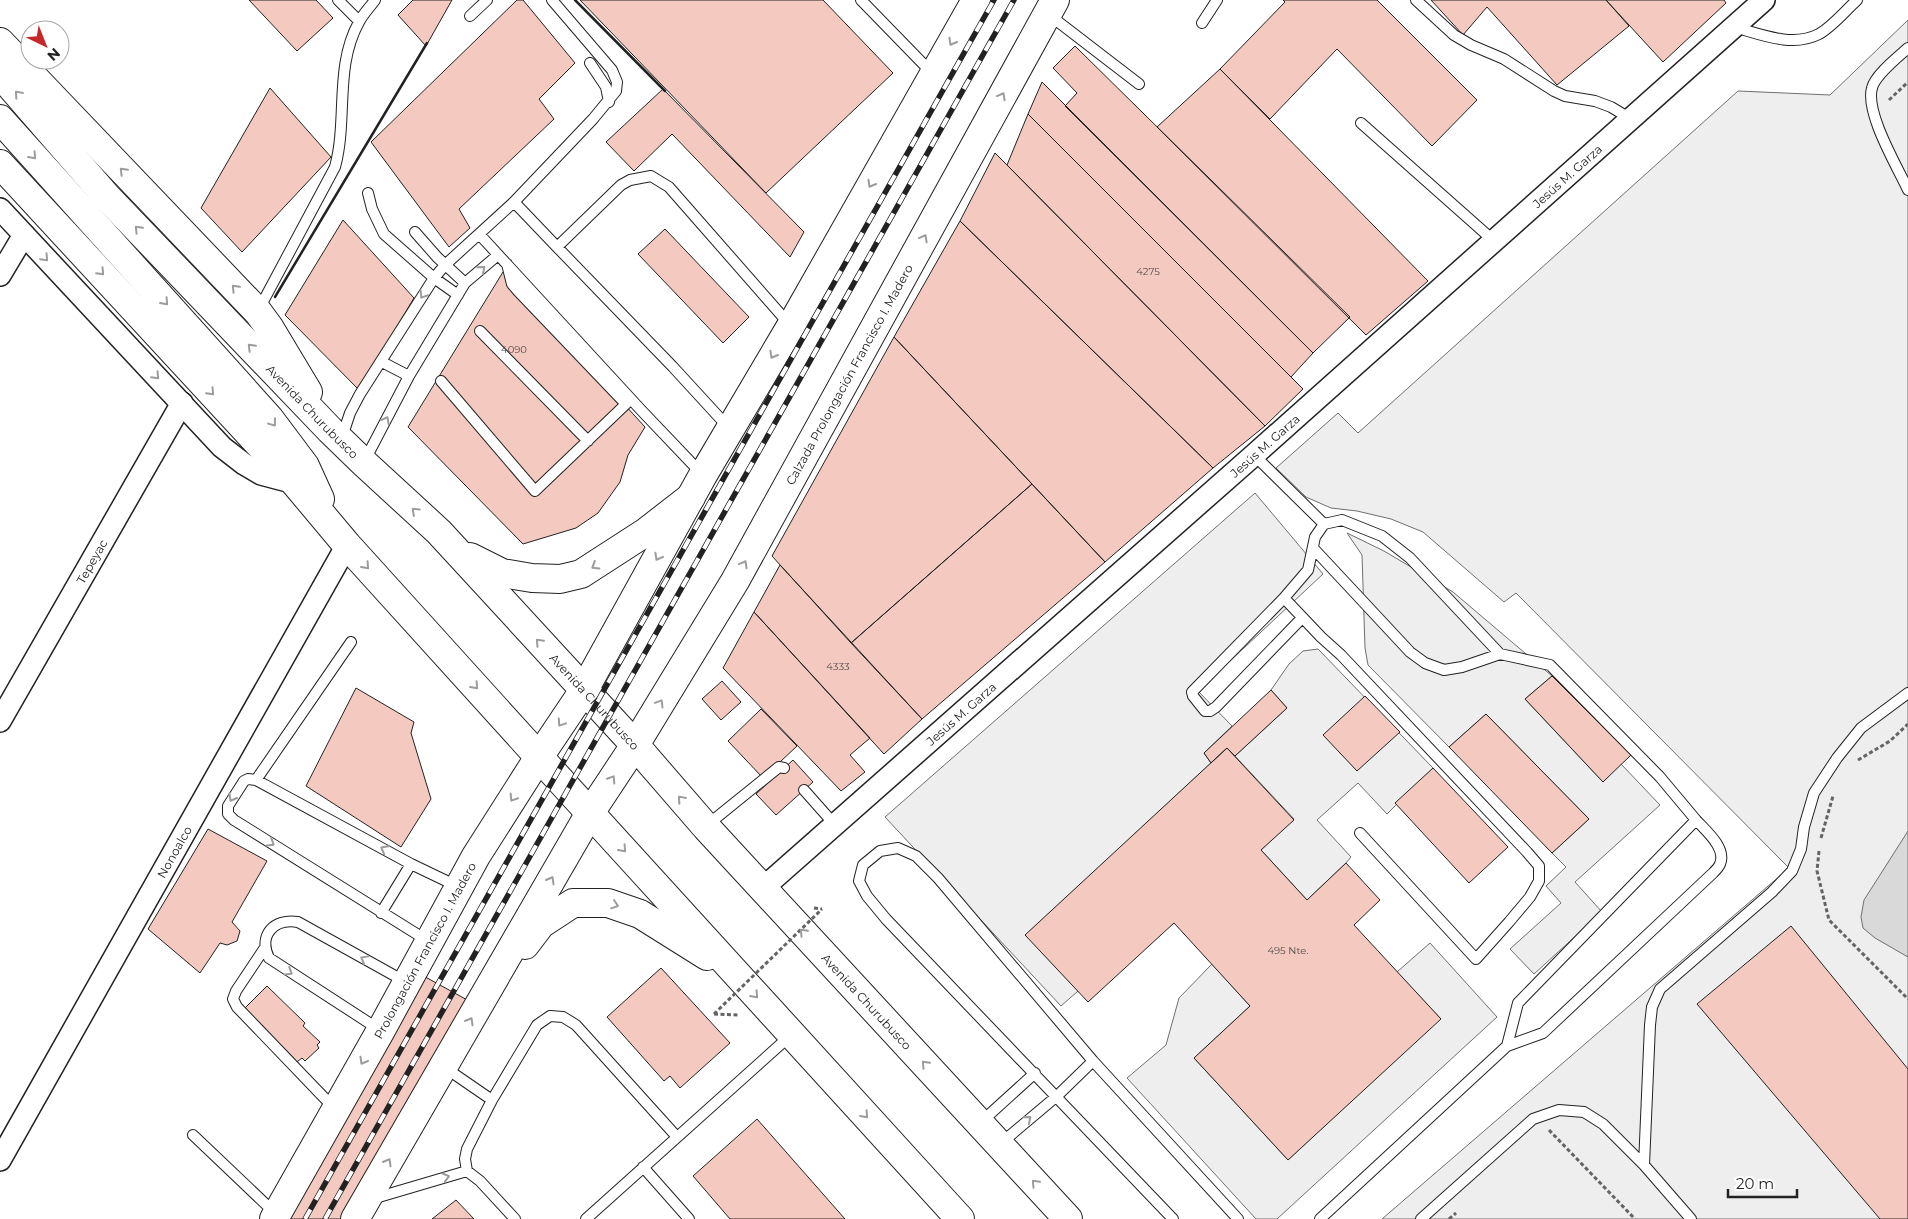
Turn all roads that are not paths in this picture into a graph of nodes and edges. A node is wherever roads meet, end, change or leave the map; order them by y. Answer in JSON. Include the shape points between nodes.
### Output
{"nodes":[{"id":1,"x":338,"y":0,"type":"edge"},
{"id":2,"x":375,"y":0,"type":"edge"},
{"id":3,"x":487,"y":0,"type":"edge"},
{"id":4,"x":552,"y":0,"type":"edge"},
{"id":5,"x":861,"y":0,"type":"edge"},
{"id":6,"x":976,"y":0,"type":"edge"},
{"id":7,"x":1217,"y":0,"type":"edge"},
{"id":8,"x":1416,"y":0,"type":"edge"},
{"id":9,"x":1764,"y":0,"type":"edge"},
{"id":10,"x":1857,"y":0,"type":"edge"},
{"id":11,"x":1051,"y":7,"type":"edge"},
{"id":12,"x":470,"y":16,"type":"dead end"},
{"id":13,"x":359,"y":21,"type":"junction"},
{"id":14,"x":1202,"y":23,"type":"dead end"},
{"id":15,"x":1734,"y":26,"type":"junction"},
{"id":16,"x":0,"y":42,"type":"edge"},
{"id":17,"x":1908,"y":48,"type":"edge"},
{"id":18,"x":590,"y":64,"type":"dead end"},
{"id":19,"x":0,"y":74,"type":"edge"},
{"id":20,"x":933,"y":75,"type":"junction"},
{"id":21,"x":1139,"y":84,"type":"dead end"},
{"id":22,"x":608,"y":102,"type":"junction"},
{"id":23,"x":0,"y":119,"type":"edge"},
{"id":24,"x":1631,"y":119,"type":"junction"},
{"id":25,"x":1361,"y":123,"type":"dead end"},
{"id":26,"x":0,"y":164,"type":"edge"},
{"id":27,"x":1908,"y":190,"type":"edge"},
{"id":28,"x":368,"y":193,"type":"dead end"},
{"id":29,"x":514,"y":202,"type":"junction"},
{"id":30,"x":0,"y":209,"type":"edge"},
{"id":31,"x":415,"y":232,"type":"dead end"},
{"id":32,"x":479,"y":234,"type":"junction"},
{"id":33,"x":24,"y":236,"type":"junction"},
{"id":34,"x":1494,"y":241,"type":"junction"},
{"id":35,"x":557,"y":247,"type":"junction"},
{"id":36,"x":498,"y":255,"type":"junction"},
{"id":37,"x":507,"y":264,"type":"junction"},
{"id":38,"x":445,"y":265,"type":"junction"},
{"id":39,"x":0,"y":275,"type":"edge"},
{"id":40,"x":434,"y":278,"type":"junction"},
{"id":41,"x":465,"y":284,"type":"junction"},
{"id":42,"x":458,"y":295,"type":"junction"},
{"id":43,"x":258,"y":312,"type":"junction"},
{"id":44,"x":790,"y":326,"type":"junction"},
{"id":45,"x":480,"y":331,"type":"dead end"},
{"id":46,"x":382,"y":362,"type":"junction"},
{"id":47,"x":409,"y":376,"type":"junction"},
{"id":48,"x":441,"y":381,"type":"dead end"},
{"id":49,"x":182,"y":403,"type":"junction"},
{"id":50,"x":730,"y":429,"type":"junction"},
{"id":51,"x":335,"y":435,"type":"junction"},
{"id":52,"x":588,"y":441,"type":"junction"},
{"id":53,"x":1254,"y":455,"type":"junction"},
{"id":54,"x":364,"y":463,"type":"junction"},
{"id":55,"x":295,"y":483,"type":"junction"},
{"id":56,"x":697,"y":486,"type":"junction"},
{"id":57,"x":328,"y":522,"type":"junction"},
{"id":58,"x":1324,"y":524,"type":"junction"},
{"id":59,"x":439,"y":532,"type":"junction"},
{"id":60,"x":348,"y":545,"type":"junction"},
{"id":61,"x":1314,"y":549,"type":"junction"},
{"id":62,"x":1284,"y":598,"type":"junction"},
{"id":63,"x":1302,"y":618,"type":"junction"},
{"id":64,"x":351,"y":642,"type":"dead end"},
{"id":65,"x":1500,"y":654,"type":"junction"},
{"id":66,"x":584,"y":690,"type":"junction"},
{"id":67,"x":1908,"y":693,"type":"edge"},
{"id":68,"x":0,"y":721,"type":"edge"},
{"id":69,"x":635,"y":745,"type":"junction"},
{"id":70,"x":538,"y":757,"type":"junction"},
{"id":71,"x":784,"y":768,"type":"dead end"},
{"id":72,"x":256,"y":780,"type":"junction"},
{"id":73,"x":804,"y":790,"type":"dead end"},
{"id":74,"x":590,"y":813,"type":"junction"},
{"id":75,"x":1696,"y":820,"type":"junction"},
{"id":76,"x":835,"y":825,"type":"junction"},
{"id":77,"x":706,"y":826,"type":"junction"},
{"id":78,"x":1360,"y":833,"type":"dead end"},
{"id":79,"x":411,"y":864,"type":"junction"},
{"id":80,"x":459,"y":887,"type":"junction"},
{"id":81,"x":763,"y":888,"type":"junction"},
{"id":82,"x":381,"y":913,"type":"junction"},
{"id":83,"x":429,"y":942,"type":"junction"},
{"id":84,"x":264,"y":949,"type":"junction"},
{"id":85,"x":736,"y":974,"type":"junction"},
{"id":86,"x":407,"y":983,"type":"junction"},
{"id":87,"x":485,"y":994,"type":"junction"},
{"id":88,"x":381,"y":1030,"type":"junction"},
{"id":89,"x":792,"y":1035,"type":"junction"},
{"id":90,"x":1507,"y":1046,"type":"junction"},
{"id":91,"x":1092,"y":1062,"type":"junction"},
{"id":92,"x":443,"y":1067,"type":"junction"},
{"id":93,"x":1035,"y":1073,"type":"junction"},
{"id":94,"x":1057,"y":1096,"type":"junction"},
{"id":95,"x":492,"y":1100,"type":"junction"},
{"id":96,"x":336,"y":1110,"type":"junction"},
{"id":97,"x":980,"y":1123,"type":"junction"},
{"id":98,"x":193,"y":1135,"type":"dead end"},
{"id":99,"x":677,"y":1137,"type":"junction"},
{"id":100,"x":1000,"y":1145,"type":"junction"},
{"id":101,"x":0,"y":1160,"type":"edge"},
{"id":102,"x":1644,"y":1166,"type":"junction"},
{"id":103,"x":643,"y":1167,"type":"junction"},
{"id":104,"x":467,"y":1171,"type":"junction"},
{"id":105,"x":360,"y":1210,"type":"edge"},
{"id":106,"x":275,"y":1217,"type":"edge"},
{"id":107,"x":514,"y":1219,"type":"edge"},
{"id":108,"x":586,"y":1219,"type":"edge"},
{"id":109,"x":689,"y":1219,"type":"edge"},
{"id":110,"x":960,"y":1219,"type":"edge"},
{"id":111,"x":1068,"y":1219,"type":"edge"},
{"id":112,"x":1174,"y":1219,"type":"edge"},
{"id":113,"x":1238,"y":1219,"type":"edge"},
{"id":114,"x":1320,"y":1219,"type":"edge"},
{"id":115,"x":1421,"y":1219,"type":"edge"},
{"id":116,"x":1691,"y":1219,"type":"edge"}],
"edges":[{"from":1,"to":13,"type":"lane"},
{"from":2,"to":13,"type":"lane"},
{"from":3,"to":12,"type":"lane"},
{"from":4,"to":22,"type":"lane","via":[[612,70],[617,82],[616,91]]},
{"from":5,"to":20,"type":"lane"},
{"from":6,"to":20,"type":"main road","one_way":true},
{"from":7,"to":14,"type":"lane"},
{"from":8,"to":24,"type":"lane","via":[[1471,46],[1504,59],[1554,91],[1596,101]]},
{"from":9,"to":15,"type":"street","name":"Jesús M. Garza"},
{"from":10,"to":15,"type":"lane","via":[[1818,34],[1802,39],[1776,39]]},
{"from":11,"to":21,"type":"lane"},
{"from":69,"to":11,"type":"main road","name":"Calzada Prolongación Francisco I. Madero","one_way":true,"via":[[735,581]]},
{"from":13,"to":43,"type":"lane","via":[[345,61],[341,136],[335,167]]},
{"from":15,"to":24,"type":"street","name":"Jesús M. Garza"},
{"from":43,"to":16,"type":"main road","one_way":true},
{"from":17,"to":27,"type":"lane","via":[[1881,73],[1872,87],[1872,106],[1878,127]]},
{"from":18,"to":22,"type":"lane","via":[[606,88]]},
{"from":51,"to":19,"type":"main road","name":"Avenida Churubusco","one_way":true,"via":[[107,197]]},
{"from":20,"to":44,"type":"main road","one_way":true},
{"from":22,"to":29,"type":"lane"},
{"from":23,"to":57,"type":"main road","one_way":true,"via":[[269,418],[305,466],[318,491]]},
{"from":24,"to":34,"type":"street","name":"Jesús M. Garza"},
{"from":25,"to":34,"type":"lane"},
{"from":26,"to":55,"type":"main road","one_way":true},
{"from":28,"to":40,"type":"lane","via":[[384,234]]},
{"from":29,"to":32,"type":"lane"},
{"from":29,"to":35,"type":"lane"},
{"from":30,"to":33,"type":"street"},
{"from":31,"to":38,"type":"lane"},
{"from":32,"to":36,"type":"lane"},
{"from":32,"to":38,"type":"lane"},
{"from":33,"to":39,"type":"street"},
{"from":33,"to":49,"type":"street","one_way":true},
{"from":34,"to":53,"type":"street","name":"Jesús M. Garza"},
{"from":35,"to":44,"type":"lane","via":[[621,185],[651,176],[670,187]]},
{"from":35,"to":50,"type":"lane"},
{"from":36,"to":37,"type":"lane"},
{"from":41,"to":36,"type":"lane","one_way":true},
{"from":37,"to":52,"type":"lane","via":[[512,284],[626,404]]},
{"from":37,"to":56,"type":"lane","via":[[641,410]]},
{"from":38,"to":40,"type":"lane"},
{"from":38,"to":41,"type":"lane"},
{"from":40,"to":42,"type":"lane"},
{"from":40,"to":46,"type":"lane","one_way":true},
{"from":41,"to":42,"type":"lane"},
{"from":42,"to":47,"type":"lane"},
{"from":43,"to":51,"type":"main road"},
{"from":44,"to":50,"type":"main road","one_way":true},
{"from":45,"to":52,"type":"lane"},
{"from":46,"to":47,"type":"lane"},
{"from":46,"to":51,"type":"lane"},
{"from":54,"to":47,"type":"lane","one_way":true},
{"from":48,"to":52,"type":"lane","via":[[536,491]]},
{"from":49,"to":55,"type":"street","via":[[222,447],[244,464],[261,474]]},
{"from":49,"to":68,"type":"street","name":"Tepeyac"},
{"from":50,"to":56,"type":"main road"},
{"from":51,"to":54,"type":"main road","name":"Avenida Churubusco"},
{"from":53,"to":58,"type":"lane"},
{"from":53,"to":76,"type":"street","name":"Jesús M. Garza"},
{"from":59,"to":54,"type":"main road","name":"Avenida Churubusco","one_way":true},
{"from":55,"to":57,"type":"main road"},
{"from":56,"to":59,"type":"main road","one_way":true,"via":[[646,532],[581,574],[560,579],[502,573],[474,560]]},
{"from":56,"to":66,"type":"main road","one_way":true},
{"from":57,"to":60,"type":"main road"},
{"from":58,"to":61,"type":"lane","via":[[1315,537]]},
{"from":58,"to":65,"type":"lane","via":[[1342,520],[1382,536],[1410,558]]},
{"from":66,"to":59,"type":"main road","name":"Avenida Churubusco","one_way":true},
{"from":60,"to":70,"type":"main road","one_way":true},
{"from":60,"to":101,"type":"street","name":"Nonoalco"},
{"from":61,"to":62,"type":"lane","via":[[1308,570]]},
{"from":61,"to":65,"type":"lane","via":[[1410,652],[1425,663],[1444,670]]},
{"from":62,"to":63,"type":"lane"},
{"from":62,"to":63,"type":"lane","via":[[1192,692],[1205,711],[1216,707]]},
{"from":63,"to":78,"type":"lane","via":[[1527,852],[1539,866],[1539,881],[1530,897],[1476,959]]},
{"from":64,"to":72,"type":"lane"},
{"from":65,"to":75,"type":"lane","via":[[1550,665],[1660,777]]},
{"from":66,"to":69,"type":"main road","name":"Avenida Churubusco"},
{"from":66,"to":70,"type":"main road","name":"Prolongación Francisco I. Madero","one_way":true},
{"from":67,"to":102,"type":"lane","via":[[1861,728],[1814,793],[1801,849],[1792,871],[1660,989],[1652,1007],[1650,1025]]},
{"from":74,"to":69,"type":"main road","one_way":true},
{"from":77,"to":69,"type":"main road","name":"Avenida Churubusco","one_way":true},
{"from":70,"to":74,"type":"main road"},
{"from":70,"to":80,"type":"main road","name":"Prolongación Francisco I. Madero","one_way":true},
{"from":71,"to":77,"type":"lane","via":[[780,767]]},
{"from":79,"to":72,"type":"lane","one_way":true},
{"from":72,"to":82,"type":"lane","one_way":true,"via":[[248,779],[240,784],[228,806],[230,816]]},
{"from":73,"to":76,"type":"lane"},
{"from":74,"to":85,"type":"main road","one_way":true},
{"from":87,"to":74,"type":"main road","one_way":true},
{"from":75,"to":90,"type":"lane","via":[[1518,1003]]},
{"from":75,"to":90,"type":"lane","via":[[1718,845],[1722,855],[1713,874],[1544,1033]]},
{"from":76,"to":81,"type":"street","name":"Jesús M. Garza"},
{"from":77,"to":81,"type":"main road","name":"Avenida Churubusco"},
{"from":79,"to":80,"type":"lane"},
{"from":79,"to":82,"type":"lane"},
{"from":80,"to":83,"type":"main road","name":"Prolongación Francisco I. Madero"},
{"from":97,"to":81,"type":"main road","name":"Avenida Churubusco","one_way":true},
{"from":82,"to":83,"type":"lane"},
{"from":83,"to":86,"type":"main road","name":"Prolongación Francisco I. Madero"},
{"from":86,"to":84,"type":"lane","one_way":true,"via":[[298,922],[278,923],[268,934]]},
{"from":84,"to":88,"type":"lane","one_way":true,"via":[[269,958],[279,965]]},
{"from":84,"to":96,"type":"lane","via":[[233,999],[237,1007]]},
{"from":87,"to":85,"type":"main road","one_way":true,"via":[[541,924],[573,903],[608,903],[640,914]]},
{"from":85,"to":89,"type":"main road","one_way":true},
{"from":86,"to":88,"type":"main road","name":"Prolongación Francisco I. Madero"},
{"from":92,"to":87,"type":"main road","one_way":true},
{"from":88,"to":96,"type":"main road","name":"Prolongación Francisco I. Madero","one_way":true},
{"from":89,"to":99,"type":"lane"},
{"from":89,"to":110,"type":"main road","one_way":true},
{"from":90,"to":114,"type":"lane"},
{"from":91,"to":93,"type":"lane","via":[[938,878],[916,856],[898,848],[880,850],[863,865],[859,881],[867,896]]},
{"from":91,"to":94,"type":"lane"},
{"from":91,"to":113,"type":"lane"},
{"from":92,"to":95,"type":"lane"},
{"from":105,"to":92,"type":"main road","one_way":true},
{"from":93,"to":94,"type":"lane"},
{"from":93,"to":97,"type":"lane"},
{"from":100,"to":94,"type":"lane","one_way":true},
{"from":94,"to":112,"type":"lane"},
{"from":95,"to":99,"type":"lane","via":[[537,1025],[550,1016],[563,1017],[576,1025]]},
{"from":95,"to":104,"type":"lane","via":[[466,1149]]},
{"from":96,"to":106,"type":"main road","name":"Prolongación Francisco I. Madero"},
{"from":97,"to":100,"type":"main road","name":"Avenida Churubusco"},
{"from":98,"to":106,"type":"lane"},
{"from":99,"to":103,"type":"lane"},
{"from":111,"to":100,"type":"main road","name":"Avenida Churubusco","one_way":true},
{"from":102,"to":115,"type":"lane","via":[[1603,1124],[1584,1112],[1559,1110],[1533,1119]]},
{"from":102,"to":116,"type":"lane"},
{"from":103,"to":108,"type":"lane"},
{"from":103,"to":109,"type":"lane"},
{"from":105,"to":104,"type":"lane","one_way":true},
{"from":104,"to":107,"type":"lane"}]}
